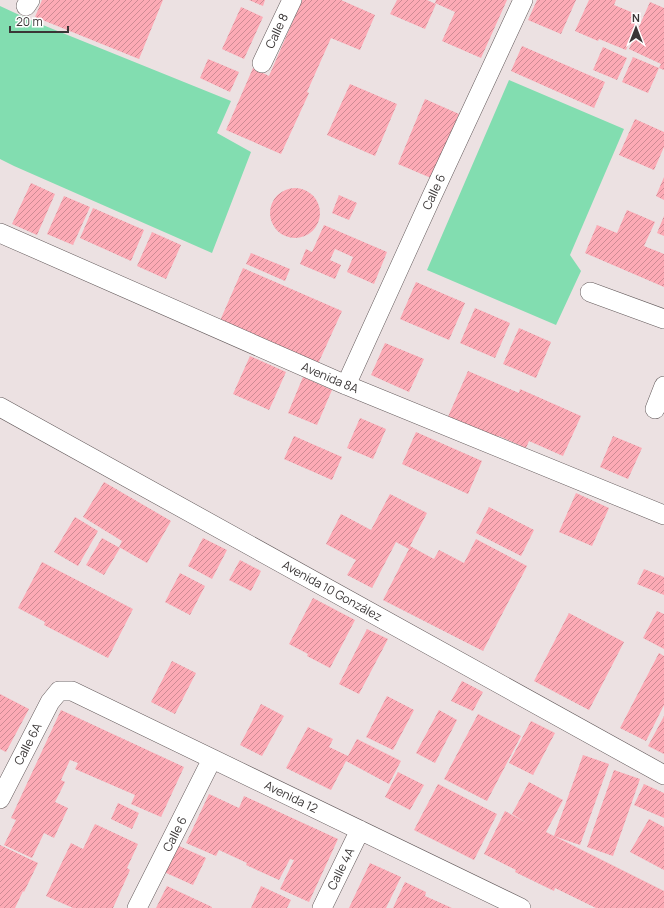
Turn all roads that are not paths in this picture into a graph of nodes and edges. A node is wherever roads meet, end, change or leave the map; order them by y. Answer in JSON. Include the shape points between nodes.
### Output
{"nodes":[{"id":1,"x":292,"y":0,"type":"edge"},
{"id":2,"x":523,"y":0,"type":"edge"},
{"id":3,"x":262,"y":63,"type":"dead end"},
{"id":4,"x":0,"y":233,"type":"edge"},
{"id":5,"x":590,"y":292,"type":"dead end"},
{"id":6,"x":664,"y":319,"type":"edge"},
{"id":7,"x":346,"y":385,"type":"junction"},
{"id":8,"x":664,"y":386,"type":"edge"},
{"id":9,"x":0,"y":407,"type":"edge"},
{"id":10,"x":655,"y":409,"type":"dead end"},
{"id":11,"x":664,"y":515,"type":"edge"},
{"id":12,"x":59,"y":692,"type":"joint"},
{"id":13,"x":212,"y":759,"type":"junction"},
{"id":14,"x":664,"y":775,"type":"edge"},
{"id":15,"x":0,"y":799,"type":"edge"},
{"id":16,"x":360,"y":830,"type":"junction"},
{"id":17,"x":137,"y":908,"type":"edge"},
{"id":18,"x":322,"y":908,"type":"edge"},
{"id":19,"x":521,"y":908,"type":"edge"}],
"edges":[{"from":1,"to":3,"type":"street","name":"Calle 8"},
{"from":2,"to":7,"type":"street","name":"Calle 6"},
{"from":4,"to":7,"type":"street","name":"Avenida 8A"},
{"from":5,"to":6,"type":"street"},
{"from":7,"to":11,"type":"street","name":"Avenida 8A"},
{"from":8,"to":10,"type":"street"},
{"from":9,"to":14,"type":"street","name":"Avenida 10 González"},
{"from":12,"to":13,"type":"street","name":"Avenida 12","via":[[72,692]]},
{"from":12,"to":15,"type":"street","name":"Calle 6A","via":[[50,702]]},
{"from":13,"to":16,"type":"street","name":"Avenida 12"},
{"from":13,"to":17,"type":"street","name":"Calle 6"},
{"from":16,"to":18,"type":"street","name":"Calle 4A"},
{"from":16,"to":19,"type":"street","name":"Avenida 12"}]}
